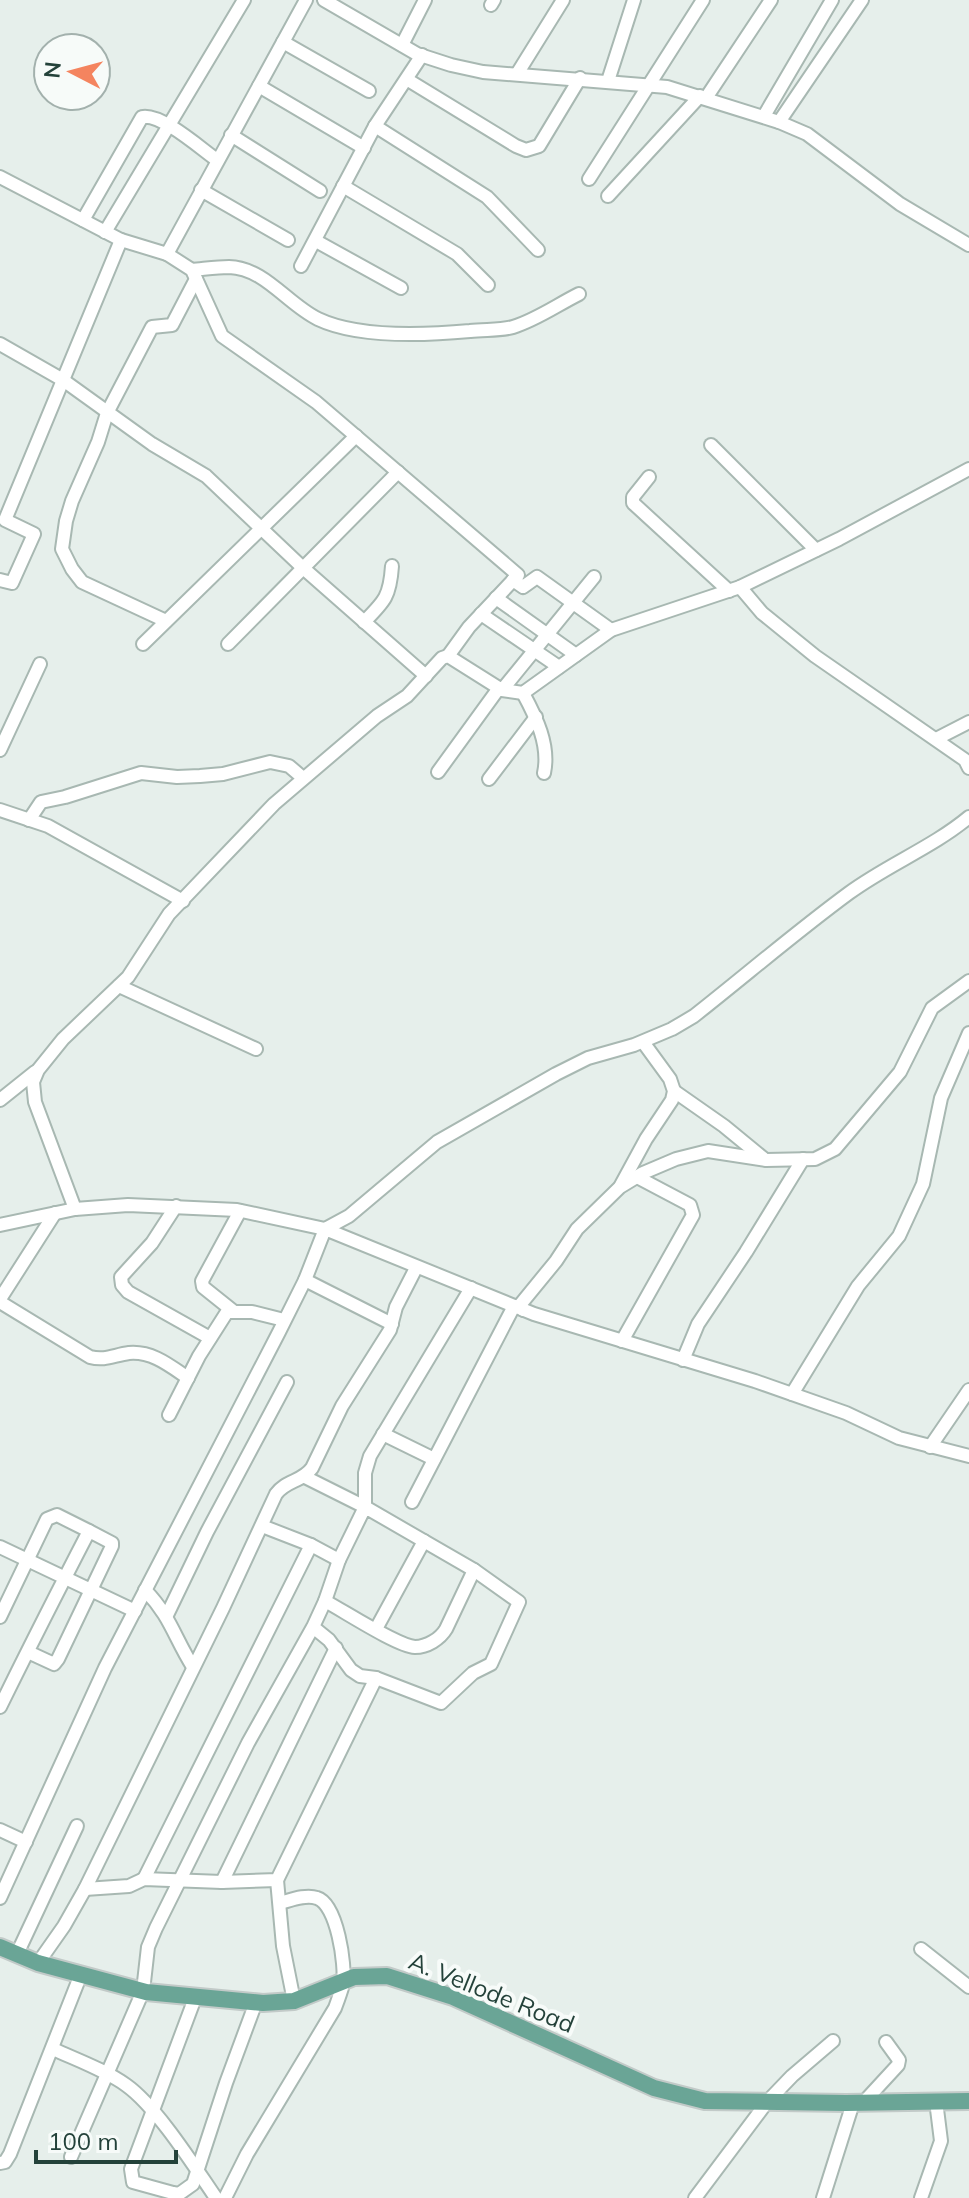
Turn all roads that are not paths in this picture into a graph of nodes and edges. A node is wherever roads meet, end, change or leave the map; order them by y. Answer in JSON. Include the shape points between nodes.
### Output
{"nodes":[{"id":1,"x":244,"y":0,"type":"edge"},
{"id":2,"x":306,"y":0,"type":"edge"},
{"id":3,"x":324,"y":0,"type":"edge"},
{"id":4,"x":356,"y":0,"type":"edge"},
{"id":5,"x":425,"y":0,"type":"edge"},
{"id":6,"x":563,"y":0,"type":"edge"},
{"id":7,"x":634,"y":0,"type":"edge"},
{"id":8,"x":703,"y":0,"type":"edge"},
{"id":9,"x":771,"y":0,"type":"edge"},
{"id":10,"x":832,"y":0,"type":"edge"},
{"id":11,"x":862,"y":0,"type":"edge"},
{"id":12,"x":349,"y":14,"type":"junction"},
{"id":13,"x":283,"y":42,"type":"junction"},
{"id":14,"x":402,"y":45,"type":"junction"},
{"id":15,"x":422,"y":55,"type":"junction"},
{"id":16,"x":517,"y":74,"type":"junction"},
{"id":17,"x":580,"y":78,"type":"junction"},
{"id":18,"x":408,"y":80,"type":"junction"},
{"id":19,"x":608,"y":81,"type":"junction"},
{"id":20,"x":648,"y":85,"type":"junction"},
{"id":21,"x":259,"y":86,"type":"junction"},
{"id":22,"x":369,"y":91,"type":"dead end"},
{"id":23,"x":703,"y":97,"type":"junction"},
{"id":24,"x":764,"y":116,"type":"junction"},
{"id":25,"x":779,"y":122,"type":"junction"},
{"id":26,"x":169,"y":126,"type":"junction"},
{"id":27,"x":375,"y":126,"type":"junction"},
{"id":28,"x":231,"y":135,"type":"junction"},
{"id":29,"x":364,"y":148,"type":"junction"},
{"id":30,"x":217,"y":160,"type":"junction"},
{"id":31,"x":0,"y":177,"type":"edge"},
{"id":32,"x":589,"y":179,"type":"dead end"},
{"id":33,"x":343,"y":186,"type":"junction"},
{"id":34,"x":201,"y":190,"type":"junction"},
{"id":35,"x":320,"y":191,"type":"dead end"},
{"id":36,"x":608,"y":196,"type":"dead end"},
{"id":37,"x":83,"y":220,"type":"junction"},
{"id":38,"x":105,"y":232,"type":"junction"},
{"id":39,"x":121,"y":240,"type":"junction"},
{"id":40,"x":288,"y":240,"type":"dead end"},
{"id":41,"x":316,"y":241,"type":"junction"},
{"id":42,"x":969,"y":245,"type":"edge"},
{"id":43,"x":538,"y":250,"type":"dead end"},
{"id":44,"x":167,"y":254,"type":"junction"},
{"id":45,"x":301,"y":266,"type":"dead end"},
{"id":46,"x":194,"y":274,"type":"junction"},
{"id":47,"x":488,"y":285,"type":"dead end"},
{"id":48,"x":401,"y":288,"type":"dead end"},
{"id":49,"x":579,"y":294,"type":"dead end"},
{"id":50,"x":0,"y":344,"type":"edge"},
{"id":51,"x":63,"y":380,"type":"junction"},
{"id":52,"x":107,"y":413,"type":"junction"},
{"id":53,"x":356,"y":436,"type":"junction"},
{"id":54,"x":711,"y":445,"type":"dead end"},
{"id":55,"x":969,"y":469,"type":"edge"},
{"id":56,"x":398,"y":472,"type":"junction"},
{"id":57,"x":649,"y":477,"type":"dead end"},
{"id":58,"x":260,"y":528,"type":"junction"},
{"id":59,"x":816,"y":550,"type":"junction"},
{"id":60,"x":392,"y":566,"type":"dead end"},
{"id":61,"x":302,"y":567,"type":"junction"},
{"id":62,"x":594,"y":577,"type":"dead end"},
{"id":63,"x":0,"y":580,"type":"edge"},
{"id":64,"x":513,"y":580,"type":"junction"},
{"id":65,"x":734,"y":589,"type":"junction"},
{"id":66,"x":496,"y":598,"type":"junction"},
{"id":67,"x":572,"y":604,"type":"junction"},
{"id":68,"x":481,"y":614,"type":"junction"},
{"id":69,"x":166,"y":621,"type":"junction"},
{"id":70,"x":364,"y":622,"type":"junction"},
{"id":71,"x":611,"y":630,"type":"junction"},
{"id":72,"x":547,"y":634,"type":"junction"},
{"id":73,"x":143,"y":644,"type":"dead end"},
{"id":74,"x":228,"y":644,"type":"dead end"},
{"id":75,"x":535,"y":650,"type":"junction"},
{"id":76,"x":576,"y":655,"type":"junction"},
{"id":77,"x":448,"y":656,"type":"junction"},
{"id":78,"x":40,"y":664,"type":"dead end"},
{"id":79,"x":559,"y":667,"type":"junction"},
{"id":80,"x":426,"y":676,"type":"junction"},
{"id":81,"x":501,"y":689,"type":"junction"},
{"id":82,"x":523,"y":693,"type":"junction"},
{"id":83,"x":536,"y":717,"type":"junction"},
{"id":84,"x":969,"y":722,"type":"edge"},
{"id":85,"x":936,"y":739,"type":"junction"},
{"id":86,"x":0,"y":750,"type":"edge"},
{"id":87,"x":969,"y":768,"type":"edge"},
{"id":88,"x":438,"y":772,"type":"dead end"},
{"id":89,"x":544,"y":773,"type":"dead end"},
{"id":90,"x":303,"y":778,"type":"junction"},
{"id":91,"x":489,"y":779,"type":"dead end"},
{"id":92,"x":0,"y":810,"type":"edge"},
{"id":93,"x":969,"y":817,"type":"edge"},
{"id":94,"x":29,"y":820,"type":"junction"},
{"id":95,"x":183,"y":901,"type":"junction"},
{"id":96,"x":969,"y":981,"type":"edge"},
{"id":97,"x":119,"y":986,"type":"junction"},
{"id":98,"x":969,"y":1033,"type":"edge"},
{"id":99,"x":643,"y":1042,"type":"junction"},
{"id":100,"x":256,"y":1049,"type":"dead end"},
{"id":101,"x":38,"y":1070,"type":"junction"},
{"id":102,"x":674,"y":1091,"type":"junction"},
{"id":103,"x":0,"y":1100,"type":"edge"},
{"id":104,"x":803,"y":1159,"type":"junction"},
{"id":105,"x":766,"y":1160,"type":"junction"},
{"id":106,"x":637,"y":1177,"type":"junction"},
{"id":107,"x":620,"y":1187,"type":"junction"},
{"id":108,"x":176,"y":1206,"type":"junction"},
{"id":109,"x":75,"y":1209,"type":"junction"},
{"id":110,"x":240,"y":1211,"type":"junction"},
{"id":111,"x":55,"y":1213,"type":"junction"},
{"id":112,"x":0,"y":1225,"type":"edge"},
{"id":113,"x":325,"y":1229,"type":"junction"},
{"id":114,"x":416,"y":1268,"type":"junction"},
{"id":115,"x":305,"y":1280,"type":"junction"},
{"id":116,"x":471,"y":1288,"type":"junction"},
{"id":117,"x":0,"y":1300,"type":"edge"},
{"id":118,"x":518,"y":1308,"type":"junction"},
{"id":119,"x":233,"y":1311,"type":"junction"},
{"id":120,"x":284,"y":1320,"type":"junction"},
{"id":121,"x":392,"y":1324,"type":"junction"},
{"id":122,"x":210,"y":1338,"type":"junction"},
{"id":123,"x":622,"y":1341,"type":"junction"},
{"id":124,"x":683,"y":1360,"type":"junction"},
{"id":125,"x":188,"y":1378,"type":"junction"},
{"id":126,"x":287,"y":1382,"type":"dead end"},
{"id":127,"x":969,"y":1390,"type":"edge"},
{"id":128,"x":792,"y":1394,"type":"junction"},
{"id":129,"x":169,"y":1415,"type":"dead end"},
{"id":130,"x":383,"y":1434,"type":"junction"},
{"id":131,"x":930,"y":1447,"type":"junction"},
{"id":132,"x":969,"y":1456,"type":"edge"},
{"id":133,"x":434,"y":1459,"type":"junction"},
{"id":134,"x":305,"y":1477,"type":"junction"},
{"id":135,"x":412,"y":1502,"type":"dead end"},
{"id":136,"x":365,"y":1507,"type":"junction"},
{"id":137,"x":262,"y":1526,"type":"junction"},
{"id":138,"x":89,"y":1531,"type":"junction"},
{"id":139,"x":424,"y":1541,"type":"junction"},
{"id":140,"x":311,"y":1545,"type":"junction"},
{"id":141,"x":0,"y":1547,"type":"edge"},
{"id":142,"x":29,"y":1560,"type":"junction"},
{"id":143,"x":339,"y":1560,"type":"junction"},
{"id":144,"x":474,"y":1570,"type":"junction"},
{"id":145,"x":65,"y":1577,"type":"junction"},
{"id":146,"x":92,"y":1590,"type":"junction"},
{"id":147,"x":145,"y":1590,"type":"junction"},
{"id":148,"x":325,"y":1601,"type":"junction"},
{"id":149,"x":135,"y":1611,"type":"junction"},
{"id":150,"x":167,"y":1615,"type":"junction"},
{"id":151,"x":0,"y":1617,"type":"edge"},
{"id":152,"x":313,"y":1627,"type":"junction"},
{"id":153,"x":376,"y":1629,"type":"junction"},
{"id":154,"x":336,"y":1648,"type":"junction"},
{"id":155,"x":28,"y":1652,"type":"junction"},
{"id":156,"x":193,"y":1667,"type":"junction"},
{"id":157,"x":376,"y":1678,"type":"junction"},
{"id":158,"x":0,"y":1707,"type":"edge"},
{"id":159,"x":77,"y":1826,"type":"dead end"},
{"id":160,"x":0,"y":1830,"type":"edge"},
{"id":161,"x":26,"y":1842,"type":"junction"},
{"id":162,"x":181,"y":1878,"type":"junction"},
{"id":163,"x":144,"y":1879,"type":"junction"},
{"id":164,"x":277,"y":1880,"type":"junction"},
{"id":165,"x":222,"y":1882,"type":"junction"},
{"id":166,"x":85,"y":1889,"type":"junction"},
{"id":167,"x":0,"y":1898,"type":"edge"},
{"id":168,"x":280,"y":1903,"type":"junction"},
{"id":169,"x":0,"y":1947,"type":"edge"},
{"id":170,"x":921,"y":1949,"type":"dead end"},
{"id":171,"x":17,"y":1954,"type":"junction"},
{"id":172,"x":38,"y":1963,"type":"junction"},
{"id":173,"x":81,"y":1974,"type":"junction"},
{"id":174,"x":343,"y":1982,"type":"junction"},
{"id":175,"x":969,"y":1987,"type":"edge"},
{"id":176,"x":143,"y":1991,"type":"junction"},
{"id":177,"x":195,"y":1998,"type":"junction"},
{"id":178,"x":294,"y":2001,"type":"junction"},
{"id":179,"x":256,"y":2002,"type":"junction"},
{"id":180,"x":833,"y":2041,"type":"dead end"},
{"id":181,"x":886,"y":2042,"type":"dead end"},
{"id":182,"x":53,"y":2049,"type":"junction"},
{"id":183,"x":106,"y":2075,"type":"junction"},
{"id":184,"x":936,"y":2101,"type":"junction"},
{"id":185,"x":969,"y":2101,"type":"edge"},
{"id":186,"x":767,"y":2102,"type":"junction"},
{"id":187,"x":858,"y":2103,"type":"junction"},
{"id":188,"x":154,"y":2112,"type":"junction"},
{"id":189,"x":71,"y":2157,"type":"dead end"},
{"id":190,"x":0,"y":2163,"type":"edge"},
{"id":191,"x":197,"y":2170,"type":"junction"},
{"id":192,"x":216,"y":2198,"type":"edge"},
{"id":193,"x":225,"y":2198,"type":"edge"},
{"id":194,"x":695,"y":2198,"type":"edge"},
{"id":195,"x":823,"y":2198,"type":"edge"},
{"id":196,"x":921,"y":2198,"type":"edge"}],
"edges":[{"from":1,"to":26,"type":"street"},
{"from":2,"to":13,"type":"street"},
{"from":3,"to":12,"type":"street"},
{"from":4,"to":12,"type":"street"},
{"from":5,"to":14,"type":"street"},
{"from":6,"to":16,"type":"street"},
{"from":7,"to":19,"type":"street"},
{"from":8,"to":20,"type":"street"},
{"from":9,"to":23,"type":"street"},
{"from":10,"to":24,"type":"street"},
{"from":11,"to":25,"type":"street"},
{"from":12,"to":14,"type":"street"},
{"from":13,"to":21,"type":"street"},
{"from":13,"to":22,"type":"street"},
{"from":14,"to":15,"type":"street"},
{"from":15,"to":16,"type":"street","via":[[483,72]]},
{"from":15,"to":18,"type":"street"},
{"from":16,"to":17,"type":"street"},
{"from":17,"to":18,"type":"street","via":[[539,146],[526,150]]},
{"from":17,"to":19,"type":"street"},
{"from":18,"to":27,"type":"street"},
{"from":19,"to":20,"type":"street"},
{"from":20,"to":23,"type":"street"},
{"from":20,"to":32,"type":"street"},
{"from":21,"to":28,"type":"street"},
{"from":21,"to":29,"type":"street"},
{"from":23,"to":24,"type":"street"},
{"from":23,"to":36,"type":"street"},
{"from":24,"to":25,"type":"street"},
{"from":25,"to":42,"type":"street","via":[[807,134],[900,204]]},
{"from":26,"to":30,"type":"street"},
{"from":26,"to":37,"type":"street","via":[[149,115],[142,117]]},
{"from":26,"to":38,"type":"street"},
{"from":27,"to":29,"type":"street"},
{"from":27,"to":43,"type":"street","via":[[487,197]]},
{"from":28,"to":30,"type":"street"},
{"from":28,"to":35,"type":"street"},
{"from":29,"to":33,"type":"street"},
{"from":30,"to":34,"type":"street"},
{"from":31,"to":37,"type":"street"},
{"from":33,"to":41,"type":"street"},
{"from":33,"to":47,"type":"street","via":[[457,254]]},
{"from":34,"to":40,"type":"street"},
{"from":34,"to":44,"type":"street"},
{"from":37,"to":38,"type":"street"},
{"from":38,"to":39,"type":"street"},
{"from":39,"to":44,"type":"street"},
{"from":39,"to":51,"type":"street"},
{"from":41,"to":45,"type":"street"},
{"from":41,"to":48,"type":"street"},
{"from":44,"to":46,"type":"street"},
{"from":46,"to":49,"type":"street","via":[[231,267],[261,277],[320,320],[422,336],[509,328]]},
{"from":46,"to":52,"type":"street","via":[[172,325],[152,327]]},
{"from":46,"to":53,"type":"street","via":[[222,336]]},
{"from":50,"to":51,"type":"street"},
{"from":51,"to":52,"type":"street"},
{"from":51,"to":63,"type":"street","via":[[5,520],[34,534],[12,583]]},
{"from":52,"to":58,"type":"street","via":[[206,476]]},
{"from":52,"to":69,"type":"street","via":[[72,501],[62,540],[64,556],[82,582]]},
{"from":53,"to":56,"type":"street"},
{"from":53,"to":58,"type":"street"},
{"from":54,"to":59,"type":"street"},
{"from":55,"to":59,"type":"street"},
{"from":56,"to":61,"type":"street"},
{"from":56,"to":64,"type":"street","via":[[518,575]]},
{"from":57,"to":65,"type":"street","via":[[633,503]]},
{"from":58,"to":61,"type":"street"},
{"from":58,"to":69,"type":"street"},
{"from":59,"to":65,"type":"street"},
{"from":60,"to":70,"type":"street","via":[[386,600]]},
{"from":61,"to":70,"type":"street"},
{"from":61,"to":74,"type":"street"},
{"from":62,"to":67,"type":"street"},
{"from":64,"to":66,"type":"street"},
{"from":64,"to":67,"type":"street","via":[[523,587],[537,577]]},
{"from":65,"to":71,"type":"street"},
{"from":65,"to":85,"type":"street","via":[[815,656]]},
{"from":66,"to":68,"type":"street"},
{"from":66,"to":72,"type":"street"},
{"from":67,"to":71,"type":"street"},
{"from":67,"to":72,"type":"street"},
{"from":68,"to":75,"type":"street"},
{"from":68,"to":77,"type":"street"},
{"from":69,"to":73,"type":"street"},
{"from":70,"to":80,"type":"street"},
{"from":71,"to":76,"type":"street"},
{"from":72,"to":75,"type":"street"},
{"from":72,"to":76,"type":"street"},
{"from":75,"to":79,"type":"street"},
{"from":75,"to":81,"type":"street"},
{"from":76,"to":79,"type":"street"},
{"from":77,"to":80,"type":"street"},
{"from":77,"to":81,"type":"street"},
{"from":78,"to":86,"type":"street"},
{"from":79,"to":82,"type":"street"},
{"from":80,"to":90,"type":"street"},
{"from":81,"to":82,"type":"street"},
{"from":81,"to":88,"type":"street"},
{"from":82,"to":83,"type":"street"},
{"from":83,"to":89,"type":"street","via":[[546,749]]},
{"from":83,"to":91,"type":"street"},
{"from":84,"to":85,"type":"street"},
{"from":85,"to":87,"type":"street"},
{"from":90,"to":94,"type":"street","via":[[289,766],[270,762],[200,776],[141,773],[41,802]]},
{"from":90,"to":95,"type":"street"},
{"from":92,"to":94,"type":"street"},
{"from":93,"to":99,"type":"street","via":[[849,893],[694,1016]]},
{"from":94,"to":95,"type":"street"},
{"from":95,"to":97,"type":"street"},
{"from":96,"to":104,"type":"street","via":[[932,1008],[900,1072],[835,1149]]},
{"from":97,"to":100,"type":"street"},
{"from":97,"to":101,"type":"street"},
{"from":98,"to":128,"type":"street","via":[[941,1098],[923,1184],[899,1236],[858,1286]]},
{"from":99,"to":102,"type":"street"},
{"from":99,"to":113,"type":"street","via":[[588,1058],[437,1142],[349,1216]]},
{"from":101,"to":103,"type":"street"},
{"from":101,"to":109,"type":"street","via":[[35,1102]]},
{"from":102,"to":105,"type":"street"},
{"from":102,"to":107,"type":"street"},
{"from":104,"to":105,"type":"street"},
{"from":104,"to":124,"type":"street","via":[[698,1324]]},
{"from":105,"to":106,"type":"street","via":[[708,1151]]},
{"from":106,"to":107,"type":"street"},
{"from":106,"to":123,"type":"street","via":[[690,1205],[693,1215]]},
{"from":107,"to":118,"type":"street","via":[[577,1229]]},
{"from":108,"to":109,"type":"street"},
{"from":108,"to":110,"type":"street"},
{"from":108,"to":122,"type":"street","via":[[152,1243],[127,1268],[122,1285]]},
{"from":109,"to":111,"type":"street"},
{"from":110,"to":113,"type":"street"},
{"from":110,"to":119,"type":"street","via":[[202,1281]]},
{"from":111,"to":112,"type":"street"},
{"from":111,"to":117,"type":"street"},
{"from":113,"to":114,"type":"street"},
{"from":113,"to":115,"type":"street"},
{"from":114,"to":116,"type":"street"},
{"from":114,"to":121,"type":"street"},
{"from":115,"to":120,"type":"street"},
{"from":115,"to":121,"type":"street"},
{"from":116,"to":118,"type":"street"},
{"from":116,"to":130,"type":"street"},
{"from":117,"to":125,"type":"street","via":[[90,1357],[145,1353]]},
{"from":118,"to":123,"type":"street"},
{"from":118,"to":133,"type":"street"},
{"from":119,"to":120,"type":"street"},
{"from":119,"to":122,"type":"street","via":[[223,1316]]},
{"from":120,"to":147,"type":"street"},
{"from":121,"to":134,"type":"street"},
{"from":122,"to":125,"type":"street"},
{"from":123,"to":124,"type":"street"},
{"from":124,"to":128,"type":"street"},
{"from":125,"to":129,"type":"street"},
{"from":126,"to":150,"type":"street"},
{"from":127,"to":131,"type":"street"},
{"from":128,"to":131,"type":"street"},
{"from":130,"to":133,"type":"street"},
{"from":130,"to":136,"type":"street","via":[[366,1463]]},
{"from":131,"to":132,"type":"street"},
{"from":133,"to":135,"type":"street"},
{"from":134,"to":136,"type":"street"},
{"from":134,"to":137,"type":"street","via":[[281,1486]]},
{"from":136,"to":139,"type":"street"},
{"from":136,"to":143,"type":"street"},
{"from":137,"to":140,"type":"street"},
{"from":137,"to":156,"type":"street"},
{"from":138,"to":142,"type":"street","via":[[51,1517]]},
{"from":138,"to":145,"type":"street"},
{"from":138,"to":146,"type":"street","via":[[112,1543]]},
{"from":139,"to":144,"type":"street"},
{"from":139,"to":153,"type":"street"},
{"from":140,"to":143,"type":"street"},
{"from":140,"to":163,"type":"street"},
{"from":141,"to":142,"type":"street"},
{"from":142,"to":145,"type":"street"},
{"from":142,"to":151,"type":"street"},
{"from":143,"to":148,"type":"street"},
{"from":144,"to":153,"type":"street","via":[[436,1640],[416,1647]]},
{"from":144,"to":157,"type":"street","via":[[519,1602],[491,1664],[441,1703]]},
{"from":145,"to":146,"type":"street"},
{"from":145,"to":155,"type":"street"},
{"from":146,"to":149,"type":"street"},
{"from":146,"to":155,"type":"street","via":[[54,1664]]},
{"from":147,"to":149,"type":"street"},
{"from":147,"to":150,"type":"street"},
{"from":148,"to":152,"type":"street"},
{"from":148,"to":153,"type":"street"},
{"from":149,"to":161,"type":"street"},
{"from":150,"to":156,"type":"street"},
{"from":152,"to":154,"type":"street"},
{"from":152,"to":162,"type":"street"},
{"from":154,"to":157,"type":"street","via":[[351,1670]]},
{"from":154,"to":165,"type":"street"},
{"from":155,"to":158,"type":"street"},
{"from":156,"to":166,"type":"street"},
{"from":157,"to":164,"type":"street"},
{"from":159,"to":171,"type":"street"},
{"from":160,"to":161,"type":"street"},
{"from":161,"to":167,"type":"street"},
{"from":162,"to":163,"type":"street"},
{"from":162,"to":165,"type":"street"},
{"from":162,"to":176,"type":"street","via":[[148,1947]]},
{"from":163,"to":166,"type":"street","via":[[129,1886]]},
{"from":164,"to":165,"type":"street"},
{"from":164,"to":168,"type":"street"},
{"from":166,"to":172,"type":"street"},
{"from":168,"to":174,"type":"street","via":[[312,1896],[329,1906]]},
{"from":168,"to":178,"type":"street"},
{"from":169,"to":171,"type":"main road","name":"A. Vellode Road"},
{"from":170,"to":175,"type":"street"},
{"from":171,"to":172,"type":"main road","name":"A. Vellode Road"},
{"from":172,"to":173,"type":"main road","name":"A. Vellode Road"},
{"from":173,"to":176,"type":"main road","name":"A. Vellode Road"},
{"from":173,"to":182,"type":"street"},
{"from":174,"to":178,"type":"main road","name":"A. Vellode Road"},
{"from":174,"to":186,"type":"main road","name":"A. Vellode Road","via":[[371,1976],[408,1981],[654,2088],[705,2101]]},
{"from":174,"to":193,"type":"street","via":[[335,2008]]},
{"from":176,"to":177,"type":"main road","name":"A. Vellode Road"},
{"from":176,"to":183,"type":"street"},
{"from":177,"to":179,"type":"main road","name":"A. Vellode Road"},
{"from":177,"to":188,"type":"street"},
{"from":178,"to":179,"type":"main road","name":"A. Vellode Road"},
{"from":179,"to":191,"type":"street"},
{"from":180,"to":186,"type":"street"},
{"from":181,"to":187,"type":"street","via":[[898,2065]]},
{"from":182,"to":183,"type":"street"},
{"from":182,"to":190,"type":"street","via":[[10,2154]]},
{"from":183,"to":188,"type":"street","via":[[134,2091]]},
{"from":183,"to":189,"type":"street"},
{"from":184,"to":185,"type":"main road","name":"A. Vellode Road"},
{"from":184,"to":187,"type":"main road","name":"A. Vellode Road"},
{"from":184,"to":196,"type":"street","via":[[941,2141]]},
{"from":186,"to":187,"type":"main road","name":"A. Vellode Road"},
{"from":186,"to":194,"type":"street"},
{"from":187,"to":195,"type":"street"},
{"from":188,"to":191,"type":"street"},
{"from":188,"to":191,"type":"street","via":[[131,2169],[133,2182],[179,2194],[193,2184]]},
{"from":191,"to":192,"type":"street"}]}
